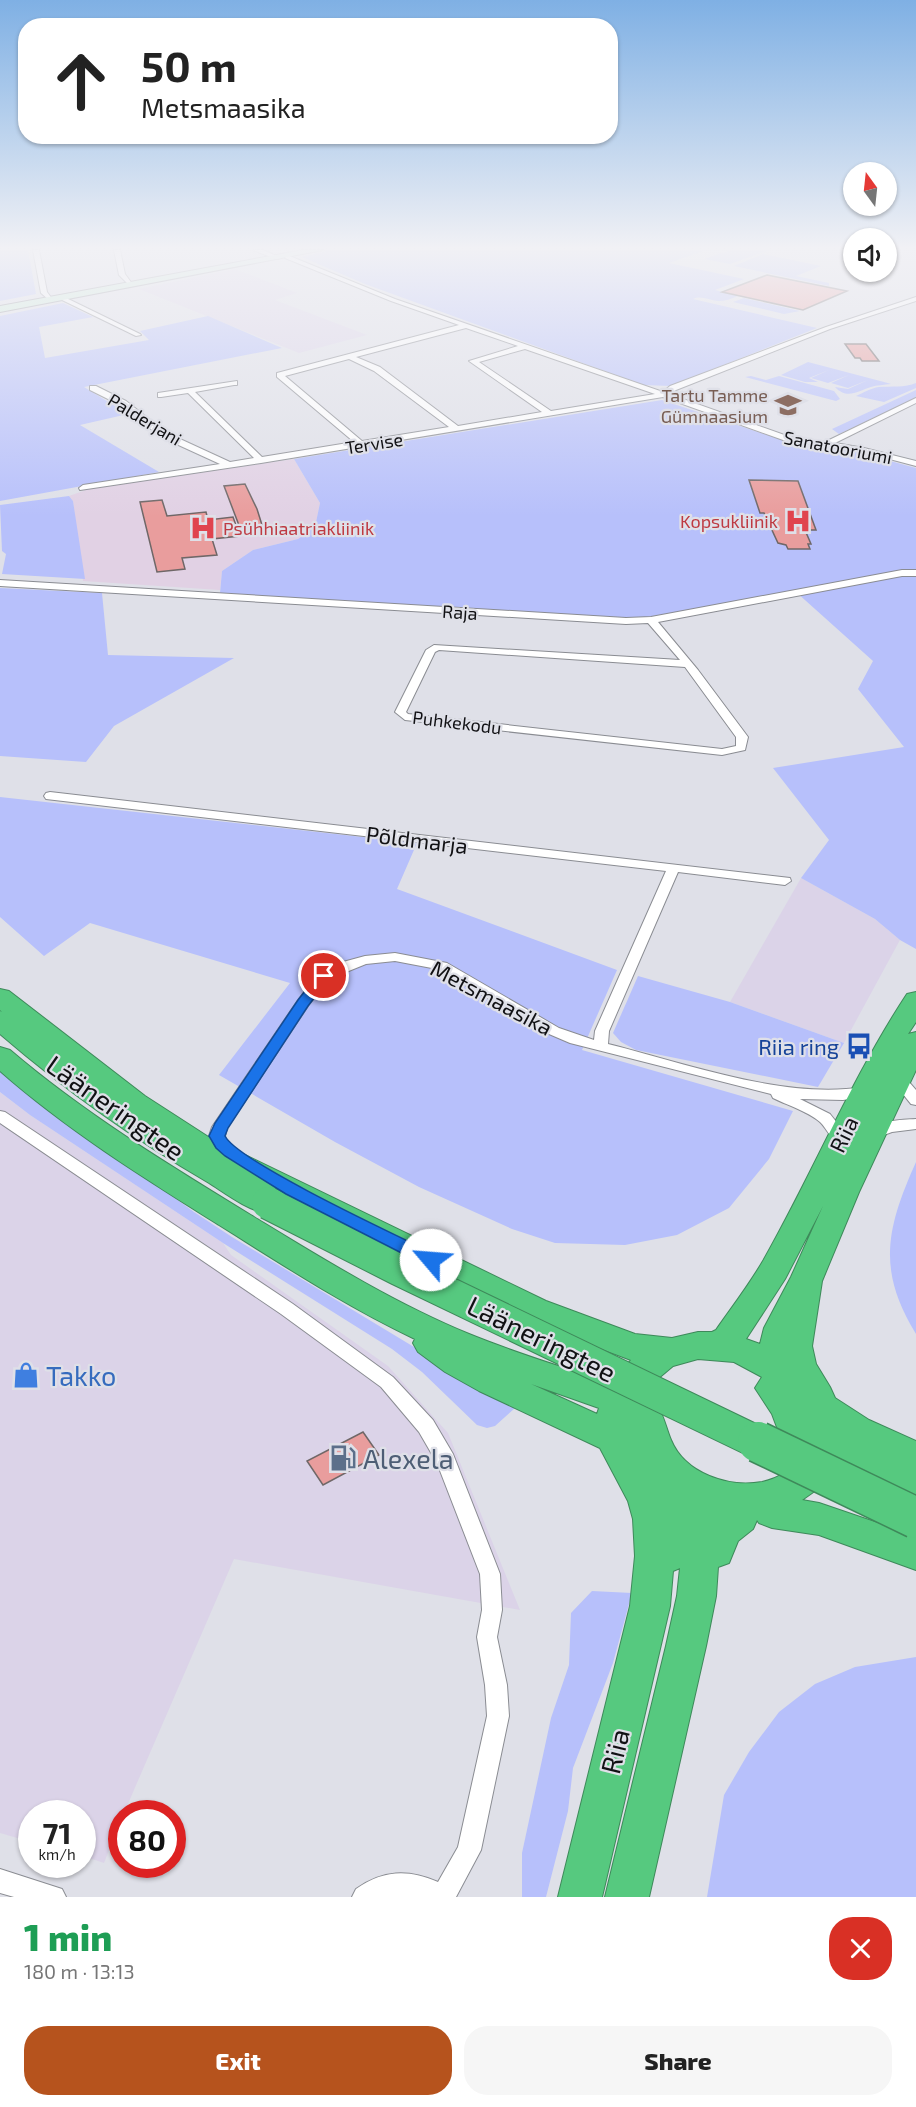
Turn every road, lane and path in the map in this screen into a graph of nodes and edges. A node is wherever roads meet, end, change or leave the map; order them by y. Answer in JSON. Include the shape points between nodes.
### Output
{"nodes":[{"id":1,"x":419,"y":339,"type":"edge"},
{"id":2,"x":499,"y":339,"type":"edge"},
{"id":3,"x":801,"y":339,"type":"edge"},
{"id":4,"x":524,"y":348,"type":"junction"},
{"id":5,"x":351,"y":357,"type":"junction"},
{"id":6,"x":234,"y":383,"type":"dead end"},
{"id":7,"x":93,"y":388,"type":"dead end"},
{"id":8,"x":189,"y":390,"type":"junction"},
{"id":9,"x":161,"y":394,"type":"dead end"},
{"id":10,"x":664,"y":395,"type":"junction"},
{"id":11,"x":916,"y":400,"type":"edge"},
{"id":12,"x":550,"y":414,"type":"junction"},
{"id":13,"x":457,"y":429,"type":"junction"},
{"id":14,"x":362,"y":444,"type":"junction"},
{"id":15,"x":827,"y":444,"type":"junction"},
{"id":16,"x":261,"y":461,"type":"junction"},
{"id":17,"x":916,"y":464,"type":"edge"},
{"id":18,"x":230,"y":465,"type":"junction"},
{"id":19,"x":83,"y":488,"type":"dead end"},
{"id":20,"x":916,"y":573,"type":"edge"},
{"id":21,"x":0,"y":583,"type":"edge"},
{"id":22,"x":651,"y":620,"type":"junction"},
{"id":23,"x":688,"y":664,"type":"junction"},
{"id":24,"x":50,"y":796,"type":"dead end"},
{"id":25,"x":674,"y":868,"type":"junction"},
{"id":26,"x":785,"y":881,"type":"dead end"},
{"id":27,"x":0,"y":998,"type":"edge"},
{"id":28,"x":916,"y":1000,"type":"edge"},
{"id":29,"x":0,"y":1020,"type":"edge"},
{"id":30,"x":916,"y":1041,"type":"edge"},
{"id":31,"x":601,"y":1047,"type":"junction"},
{"id":32,"x":0,"y":1056,"type":"edge"},
{"id":33,"x":897,"y":1078,"type":"junction"},
{"id":34,"x":762,"y":1087,"type":"junction"},
{"id":35,"x":863,"y":1092,"type":"junction"},
{"id":36,"x":916,"y":1100,"type":"edge"},
{"id":37,"x":0,"y":1116,"type":"edge"},
{"id":38,"x":916,"y":1124,"type":"edge"},
{"id":39,"x":856,"y":1137,"type":"junction"},
{"id":40,"x":280,"y":1196,"type":"junction"},
{"id":41,"x":806,"y":1281,"type":"junction"},
{"id":42,"x":670,"y":1351,"type":"junction"},
{"id":43,"x":726,"y":1353,"type":"junction"},
{"id":44,"x":786,"y":1379,"type":"junction"},
{"id":45,"x":623,"y":1420,"type":"junction"},
{"id":46,"x":825,"y":1441,"type":"junction"},
{"id":47,"x":916,"y":1457,"type":"edge"},
{"id":48,"x":916,"y":1474,"type":"edge"},
{"id":49,"x":659,"y":1482,"type":"junction"},
{"id":50,"x":916,"y":1492,"type":"edge"},
{"id":51,"x":737,"y":1510,"type":"junction"},
{"id":52,"x":916,"y":1518,"type":"edge"},
{"id":53,"x":916,"y":1553,"type":"edge"},
{"id":54,"x":650,"y":1606,"type":"junction"},
{"id":55,"x":592,"y":1842,"type":"junction"},
{"id":56,"x":0,"y":1881,"type":"edge"},
{"id":57,"x":54,"y":1897,"type":"edge"},
{"id":58,"x":364,"y":1897,"type":"edge"},
{"id":59,"x":442,"y":1897,"type":"edge"},
{"id":60,"x":568,"y":1897,"type":"edge"},
{"id":61,"x":580,"y":1897,"type":"edge"},
{"id":62,"x":627,"y":1897,"type":"edge"}],
"edges":[{"from":1,"to":5,"type":"street"},
{"from":2,"to":4,"type":"street","name":"Sanatooriumi"},
{"from":3,"to":10,"type":"street","via":[[673,388]]},
{"from":4,"to":10,"type":"street","name":"Sanatooriumi"},
{"from":4,"to":12,"type":"street","via":[[473,361]]},
{"from":5,"to":13,"type":"street","via":[[377,369]]},
{"from":5,"to":14,"type":"street","via":[[280,375]]},
{"from":6,"to":8,"type":"street"},
{"from":7,"to":18,"type":"street","name":"Palderjani","via":[[123,403],[164,435]]},
{"from":8,"to":9,"type":"street"},
{"from":8,"to":16,"type":"street"},
{"from":10,"to":12,"type":"street","name":"Tervise"},
{"from":10,"to":15,"type":"street","name":"Sanatooriumi","via":[[789,439]]},
{"from":11,"to":15,"type":"street"},
{"from":12,"to":13,"type":"street","name":"Tervise"},
{"from":13,"to":14,"type":"street","name":"Tervise"},
{"from":14,"to":16,"type":"street","name":"Tervise"},
{"from":15,"to":17,"type":"street","name":"Sanatooriumi"},
{"from":16,"to":18,"type":"street","name":"Tervise"},
{"from":18,"to":19,"type":"street","name":"Tervise"},
{"from":20,"to":22,"type":"street","name":"Raja"},
{"from":21,"to":22,"type":"street","name":"Raja","via":[[605,621]]},
{"from":22,"to":23,"type":"street","name":"Puhkekodu"},
{"from":23,"to":23,"type":"street","name":"Puhkekodu","via":[[742,737],[741,748],[722,752],[405,717],[400,712],[431,650],[438,647]]},
{"from":24,"to":25,"type":"street","name":"Põldmarja"},
{"from":25,"to":26,"type":"street","name":"Põldmarja"},
{"from":25,"to":31,"type":"street","via":[[602,1031]]},
{"from":27,"to":40,"type":"highway","via":[[135,1102]]},
{"from":28,"to":35,"type":"highway","name":"Riia"},
{"from":29,"to":40,"type":"highway","name":"Lääneringtee","via":[[63,1073],[201,1167]]},
{"from":30,"to":33,"type":"highway","name":"Riia"},
{"from":31,"to":34,"type":"street","name":"Metsmaasika"},
{"from":31,"to":40,"type":"street","name":"Metsmaasika","via":[[554,1030],[455,972],[426,962],[395,957],[348,964],[324,976],[303,1003],[217,1136],[221,1144]]},
{"from":32,"to":45,"type":"highway","via":[[74,1116],[126,1151],[260,1237],[387,1311],[457,1362],[491,1381]]},
{"from":33,"to":36,"type":"street"},
{"from":33,"to":39,"type":"highway","name":"Riia"},
{"from":34,"to":35,"type":"street","name":"Metsmaasika","via":[[820,1095]]},
{"from":34,"to":39,"type":"street","name":"Metsmaasika"},
{"from":35,"to":39,"type":"highway","name":"Riia"},
{"from":37,"to":59,"type":"street","via":[[287,1309],[387,1382],[426,1426],[446,1460],[490,1574],[492,1610],[487,1637],[498,1716],[469,1850]]},
{"from":38,"to":39,"type":"street"},
{"from":39,"to":41,"type":"highway","name":"Riia"},
{"from":39,"to":43,"type":"highway","name":"Riia","via":[[774,1270],[747,1341]]},
{"from":40,"to":42,"type":"highway","via":[[534,1310],[633,1347]]},
{"from":40,"to":52,"type":"highway","name":"Lääneringtee","bridge":true,"via":[[398,1269]]},
{"from":41,"to":44,"type":"highway","name":"Riia","via":[[778,1337],[778,1358]]},
{"from":41,"to":46,"type":"highway","name":"Riia","via":[[796,1356]]},
{"from":42,"to":43,"type":"highway","via":[[697,1346]]},
{"from":42,"to":45,"type":"highway","via":[[641,1372]]},
{"from":43,"to":44,"type":"highway","via":[[764,1361]]},
{"from":43,"to":45,"type":"highway","via":[[668,1371]]},
{"from":43,"to":46,"type":"highway","via":[[733,1364],[772,1389],[787,1408],[800,1443]]},
{"from":44,"to":46,"type":"highway"},
{"from":45,"to":49,"type":"highway","via":[[642,1460]]},
{"from":45,"to":51,"type":"highway","via":[[649,1421],[655,1444],[666,1462],[681,1477]]},
{"from":45,"to":54,"type":"highway","name":"Riia","via":[[653,1526]]},
{"from":46,"to":47,"type":"highway","via":[[856,1430]]},
{"from":46,"to":48,"type":"highway"},
{"from":46,"to":50,"type":"highway"},
{"from":46,"to":51,"type":"highway","via":[[808,1475],[788,1490],[744,1500]]},
{"from":46,"to":51,"type":"highway","via":[[824,1485],[815,1495]]},
{"from":49,"to":51,"type":"highway","via":[[682,1500]]},
{"from":49,"to":54,"type":"highway","name":"Riia","via":[[670,1518],[671,1544],[664,1576]]},
{"from":51,"to":53,"type":"highway","via":[[819,1519]]},
{"from":51,"to":62,"type":"highway","name":"Riia","via":[[723,1531],[695,1607]]},
{"from":54,"to":55,"type":"highway","name":"Riia"},
{"from":55,"to":60,"type":"street"},
{"from":55,"to":61,"type":"highway","name":"Riia"},
{"from":56,"to":57,"type":"street"},
{"from":58,"to":59,"type":"street","via":[[385,1886],[405,1882],[424,1886]]}]}
